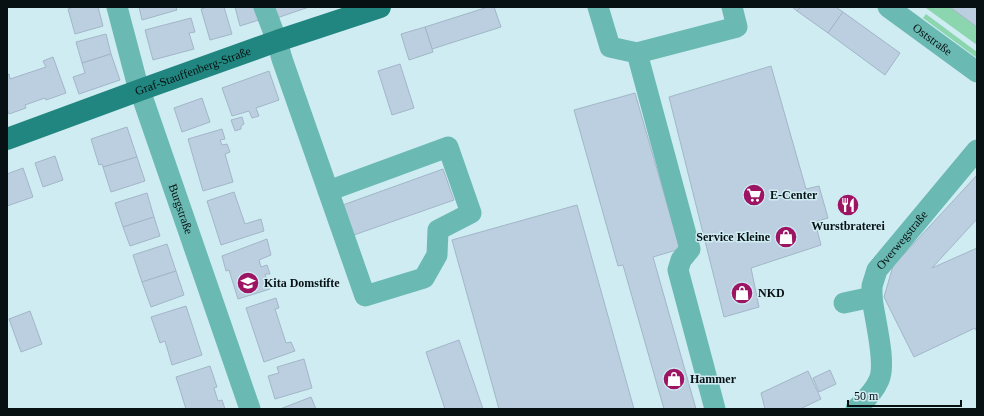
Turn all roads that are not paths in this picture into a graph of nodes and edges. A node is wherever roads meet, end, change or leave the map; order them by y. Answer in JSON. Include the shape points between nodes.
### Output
{"nodes":[{"id":1,"x":117,"y":7,"type":"edge"},
{"id":2,"x":264,"y":7,"type":"edge"},
{"id":3,"x":598,"y":7,"type":"edge"},
{"id":4,"x":732,"y":7,"type":"edge"},
{"id":5,"x":888,"y":7,"type":"edge"},
{"id":6,"x":374,"y":8,"type":"edge"},
{"id":7,"x":277,"y":41,"type":"junction"},
{"id":8,"x":637,"y":54,"type":"junction"},
{"id":9,"x":977,"y":72,"type":"edge"},
{"id":10,"x":140,"y":90,"type":"junction"},
{"id":11,"x":7,"y":139,"type":"edge"},
{"id":12,"x":977,"y":150,"type":"edge"},
{"id":13,"x":328,"y":191,"type":"junction"},
{"id":14,"x":872,"y":297,"type":"junction"},
{"id":15,"x":844,"y":303,"type":"dead end"},
{"id":16,"x":250,"y":409,"type":"edge"},
{"id":17,"x":715,"y":409,"type":"edge"},
{"id":18,"x":856,"y":409,"type":"edge"}],
"edges":[{"from":1,"to":10,"type":"street","name":"Burgstraße"},
{"from":2,"to":7,"type":"street"},
{"from":3,"to":8,"type":"street","via":[[610,47]]},
{"from":4,"to":8,"type":"street","via":[[737,27]]},
{"from":5,"to":9,"type":"street","name":"Oststraße"},
{"from":6,"to":7,"type":"main road","name":"Graf-Stauffenberg-Straße"},
{"from":7,"to":10,"type":"main road","name":"Graf-Stauffenberg-Straße"},
{"from":7,"to":13,"type":"street"},
{"from":8,"to":17,"type":"street","via":[[690,249],[681,260],[678,270]]},
{"from":10,"to":11,"type":"main road","name":"Graf-Stauffenberg-Straße"},
{"from":10,"to":16,"type":"street","name":"Burgstraße"},
{"from":12,"to":14,"type":"street","name":"Overwegstraße","via":[[877,270],[872,286]]},
{"from":13,"to":13,"type":"street","via":[[365,296],[424,278],[437,255],[438,230],[471,212],[448,147]]},
{"from":14,"to":15,"type":"street"},
{"from":14,"to":18,"type":"street","name":"Overwegstraße","via":[[882,363],[880,378],[868,397]]}]}
